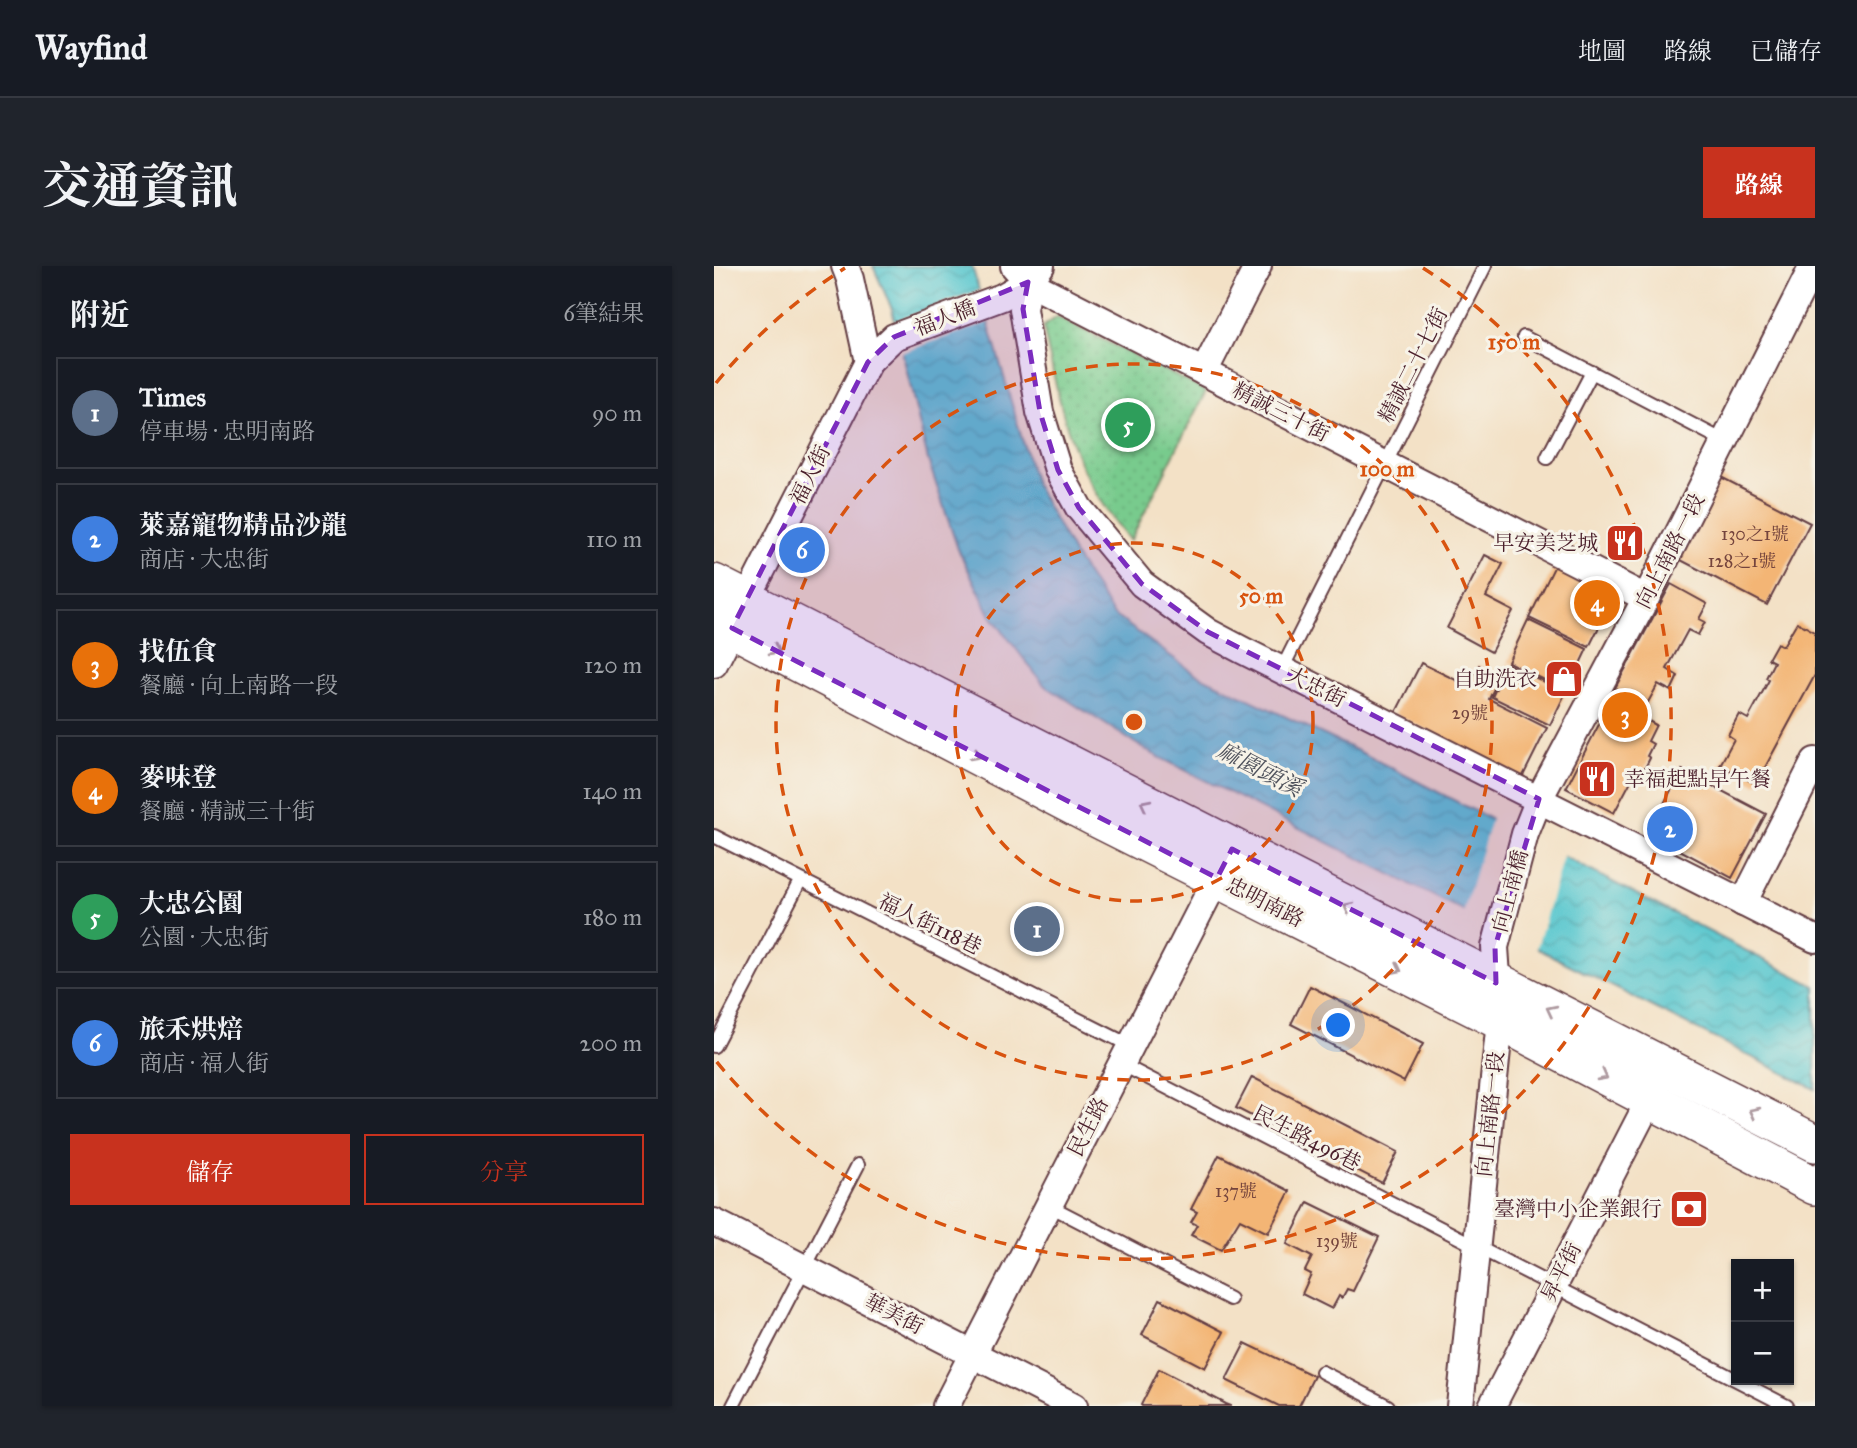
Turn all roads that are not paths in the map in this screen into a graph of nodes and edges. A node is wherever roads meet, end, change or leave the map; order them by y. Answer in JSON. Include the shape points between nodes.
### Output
{"nodes":[{"id":1,"x":845,"y":266,"type":"edge"},
{"id":2,"x":1258,"y":266,"type":"edge"},
{"id":3,"x":1485,"y":266,"type":"edge"},
{"id":4,"x":1813,"y":266,"type":"edge"},
{"id":5,"x":1028,"y":271,"type":"edge"},
{"id":6,"x":1524,"y":337,"type":"dead end"},
{"id":7,"x":868,"y":362,"type":"junction"},
{"id":8,"x":1204,"y":372,"type":"junction"},
{"id":9,"x":1591,"y":372,"type":"junction"},
{"id":10,"x":1726,"y":442,"type":"junction"},
{"id":11,"x":1547,"y":458,"type":"dead end"},
{"id":12,"x":1384,"y":465,"type":"junction"},
{"id":13,"x":714,"y":583,"type":"edge"},
{"id":14,"x":1646,"y":598,"type":"junction"},
{"id":15,"x":731,"y":615,"type":"edge"},
{"id":16,"x":714,"y":664,"type":"edge"},
{"id":17,"x":1282,"y":669,"type":"junction"},
{"id":18,"x":1815,"y":761,"type":"edge"},
{"id":19,"x":1539,"y":799,"type":"junction"},
{"id":20,"x":1525,"y":834,"type":"joint"},
{"id":21,"x":714,"y":836,"type":"edge"},
{"id":22,"x":1224,"y":863,"type":"junction"},
{"id":23,"x":800,"y":881,"type":"junction"},
{"id":24,"x":1742,"y":903,"type":"junction"},
{"id":25,"x":1815,"y":939,"type":"edge"},
{"id":26,"x":1495,"y":965,"type":"junction"},
{"id":27,"x":1500,"y":1021,"type":"junction"},
{"id":28,"x":714,"y":1046,"type":"edge"},
{"id":29,"x":1124,"y":1054,"type":"junction"},
{"id":30,"x":1649,"y":1101,"type":"junction"},
{"id":31,"x":1815,"y":1143,"type":"edge"},
{"id":32,"x":858,"y":1165,"type":"dead end"},
{"id":33,"x":1815,"y":1186,"type":"edge"},
{"id":34,"x":1048,"y":1205,"type":"junction"},
{"id":35,"x":714,"y":1222,"type":"edge"},
{"id":36,"x":1476,"y":1247,"type":"junction"},
{"id":37,"x":805,"y":1269,"type":"junction"},
{"id":38,"x":1553,"y":1286,"type":"junction"},
{"id":39,"x":1230,"y":1299,"type":"dead end"},
{"id":40,"x":972,"y":1354,"type":"junction"},
{"id":41,"x":1322,"y":1372,"type":"dead end"},
{"id":42,"x":733,"y":1406,"type":"edge"},
{"id":43,"x":946,"y":1406,"type":"edge"},
{"id":44,"x":1074,"y":1406,"type":"edge"},
{"id":45,"x":1388,"y":1406,"type":"edge"},
{"id":46,"x":1460,"y":1406,"type":"edge"},
{"id":47,"x":1492,"y":1406,"type":"edge"},
{"id":48,"x":1787,"y":1406,"type":"edge"}],
"edges":[{"from":1,"to":7,"type":"street"},
{"from":2,"to":8,"type":"street"},
{"from":3,"to":12,"type":"lane","name":"精誠二十七街"},
{"from":4,"to":10,"type":"street","name":"向上南路一段"},
{"from":5,"to":7,"type":"street","name":"福人橋","via":[[1002,297],[894,337]]},
{"from":5,"to":8,"type":"street","name":"精誠三十街"},
{"from":5,"to":17,"type":"street","name":"大忠街","via":[[1023,309],[1040,412],[1058,470],[1079,508],[1142,584],[1208,632]]},
{"from":6,"to":9,"type":"lane"},
{"from":7,"to":15,"type":"street","name":"福人街"},
{"from":8,"to":12,"type":"street","name":"精誠三十街"},
{"from":9,"to":10,"type":"lane"},
{"from":9,"to":11,"type":"lane"},
{"from":10,"to":14,"type":"street","name":"向上南路一段"},
{"from":12,"to":14,"type":"street","name":"精誠三十街"},
{"from":12,"to":17,"type":"lane","name":"精誠二十七街"},
{"from":13,"to":15,"type":"main road","name":"忠明南路"},
{"from":14,"to":19,"type":"street","name":"向上南路一段"},
{"from":15,"to":16,"type":"street","name":"福人街"},
{"from":15,"to":22,"type":"main road","name":"忠明南路","via":[[1094,817]]},
{"from":17,"to":19,"type":"street","name":"大忠街"},
{"from":18,"to":24,"type":"street"},
{"from":19,"to":20,"type":"street","name":"向上南路一段"},
{"from":19,"to":24,"type":"street","name":"大忠街"},
{"from":20,"to":26,"type":"street","name":"向上南橋"},
{"from":21,"to":23,"type":"lane","name":"福人街118巷"},
{"from":26,"to":22,"type":"main road","name":"忠明南路","one_way":true},
{"from":22,"to":27,"type":"main road","name":"忠明南路","one_way":true},
{"from":22,"to":29,"type":"street","name":"民生路"},
{"from":23,"to":28,"type":"lane"},
{"from":23,"to":29,"type":"lane","name":"福人街118巷"},
{"from":24,"to":25,"type":"street","name":"大忠街"},
{"from":26,"to":27,"type":"street","name":"向上南路一段"},
{"from":31,"to":26,"type":"main road","name":"忠明南路","one_way":true},
{"from":27,"to":30,"type":"main road","name":"忠明南路","one_way":true},
{"from":27,"to":36,"type":"street","name":"向上南路一段"},
{"from":29,"to":34,"type":"street","name":"民生路"},
{"from":29,"to":36,"type":"lane","name":"民生路496巷"},
{"from":30,"to":33,"type":"main road","name":"忠明南路"},
{"from":30,"to":38,"type":"street","name":"昇平街"},
{"from":32,"to":37,"type":"lane"},
{"from":34,"to":39,"type":"lane"},
{"from":34,"to":40,"type":"street","name":"民生路"},
{"from":35,"to":37,"type":"street","name":"華美街"},
{"from":36,"to":38,"type":"lane","name":"民生路496巷"},
{"from":36,"to":46,"type":"street","name":"向上南路一段"},
{"from":37,"to":40,"type":"street","name":"華美街"},
{"from":37,"to":42,"type":"lane"},
{"from":38,"to":47,"type":"street","name":"昇平街"},
{"from":38,"to":48,"type":"lane","name":"民生路496巷"},
{"from":40,"to":43,"type":"street","name":"民生路"},
{"from":40,"to":44,"type":"street","name":"華美街"},
{"from":41,"to":45,"type":"lane"}]}
